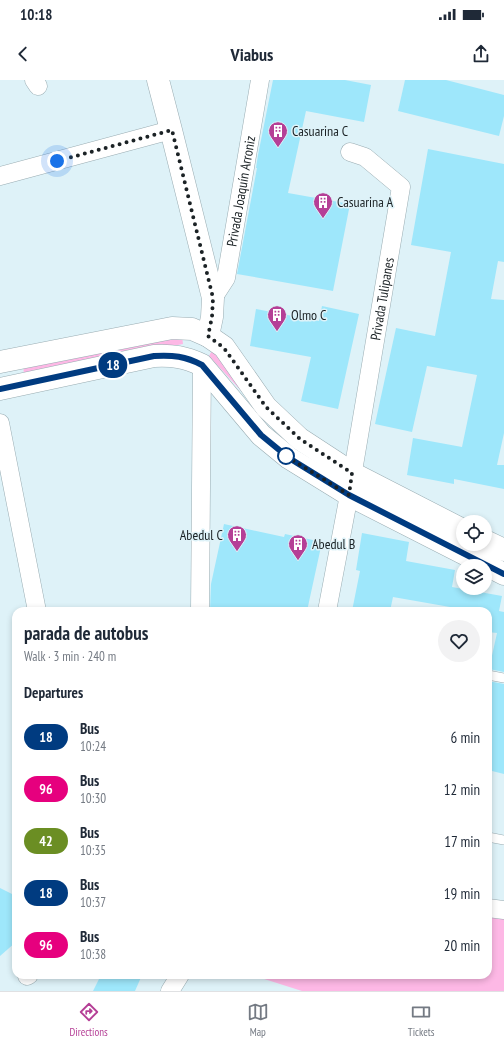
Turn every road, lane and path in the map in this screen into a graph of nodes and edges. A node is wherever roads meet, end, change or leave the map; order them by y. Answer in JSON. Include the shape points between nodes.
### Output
{"nodes":[{"id":1,"x":158,"y":80,"type":"edge"},
{"id":2,"x":260,"y":80,"type":"edge"},
{"id":3,"x":172,"y":130,"type":"junction"},
{"id":4,"x":350,"y":152,"type":"dead end"},
{"id":5,"x":0,"y":176,"type":"edge"},
{"id":6,"x":213,"y":298,"type":"junction"},
{"id":7,"x":208,"y":336,"type":"junction"},
{"id":8,"x":0,"y":362,"type":"edge"},
{"id":9,"x":202,"y":365,"type":"junction"},
{"id":10,"x":0,"y":389,"type":"edge"},
{"id":11,"x":0,"y":423,"type":"edge"},
{"id":12,"x":352,"y":473,"type":"junction"},
{"id":13,"x":349,"y":495,"type":"junction"},
{"id":14,"x":456,"y":526,"type":"edge"},
{"id":15,"x":492,"y":544,"type":"edge"},
{"id":16,"x":504,"y":550,"type":"edge"},
{"id":17,"x":504,"y":574,"type":"edge"},
{"id":18,"x":36,"y":607,"type":"edge"},
{"id":19,"x":200,"y":607,"type":"edge"},
{"id":20,"x":328,"y":607,"type":"edge"},
{"id":21,"x":492,"y":676,"type":"edge"},
{"id":22,"x":504,"y":678,"type":"edge"},
{"id":23,"x":492,"y":838,"type":"edge"},
{"id":24,"x":504,"y":840,"type":"edge"},
{"id":25,"x":492,"y":908,"type":"edge"},
{"id":26,"x":504,"y":910,"type":"edge"},
{"id":27,"x":178,"y":979,"type":"edge"},
{"id":28,"x":170,"y":991,"type":"edge"}],
"edges":[{"from":1,"to":3,"type":"main road"},
{"from":2,"to":6,"type":"street","name":"Privada Joaquín Arroniz","via":[[226,278]]},
{"from":3,"to":5,"type":"street"},
{"from":3,"to":6,"type":"main road"},
{"from":4,"to":12,"type":"street","name":"Privada Tulipanes","via":[[366,157],[401,187]]},
{"from":6,"to":7,"type":"main road"},
{"from":7,"to":8,"type":"main road","via":[[192,329],[172,328]]},
{"from":7,"to":12,"type":"main road","via":[[224,348],[266,407],[294,434]]},
{"from":9,"to":10,"type":"main road","via":[[181,356],[154,356]]},
{"from":9,"to":13,"type":"main road","via":[[261,435],[289,458]]},
{"from":9,"to":19,"type":"street"},
{"from":11,"to":18,"type":"street"},
{"from":12,"to":13,"type":"street"},
{"from":12,"to":14,"type":"main road"},
{"from":13,"to":17,"type":"main road"},
{"from":13,"to":20,"type":"street"},
{"from":15,"to":16,"type":"main road"},
{"from":21,"to":22,"type":"lane"},
{"from":23,"to":24,"type":"lane"},
{"from":25,"to":26,"type":"street"},
{"from":27,"to":28,"type":"street"}]}
